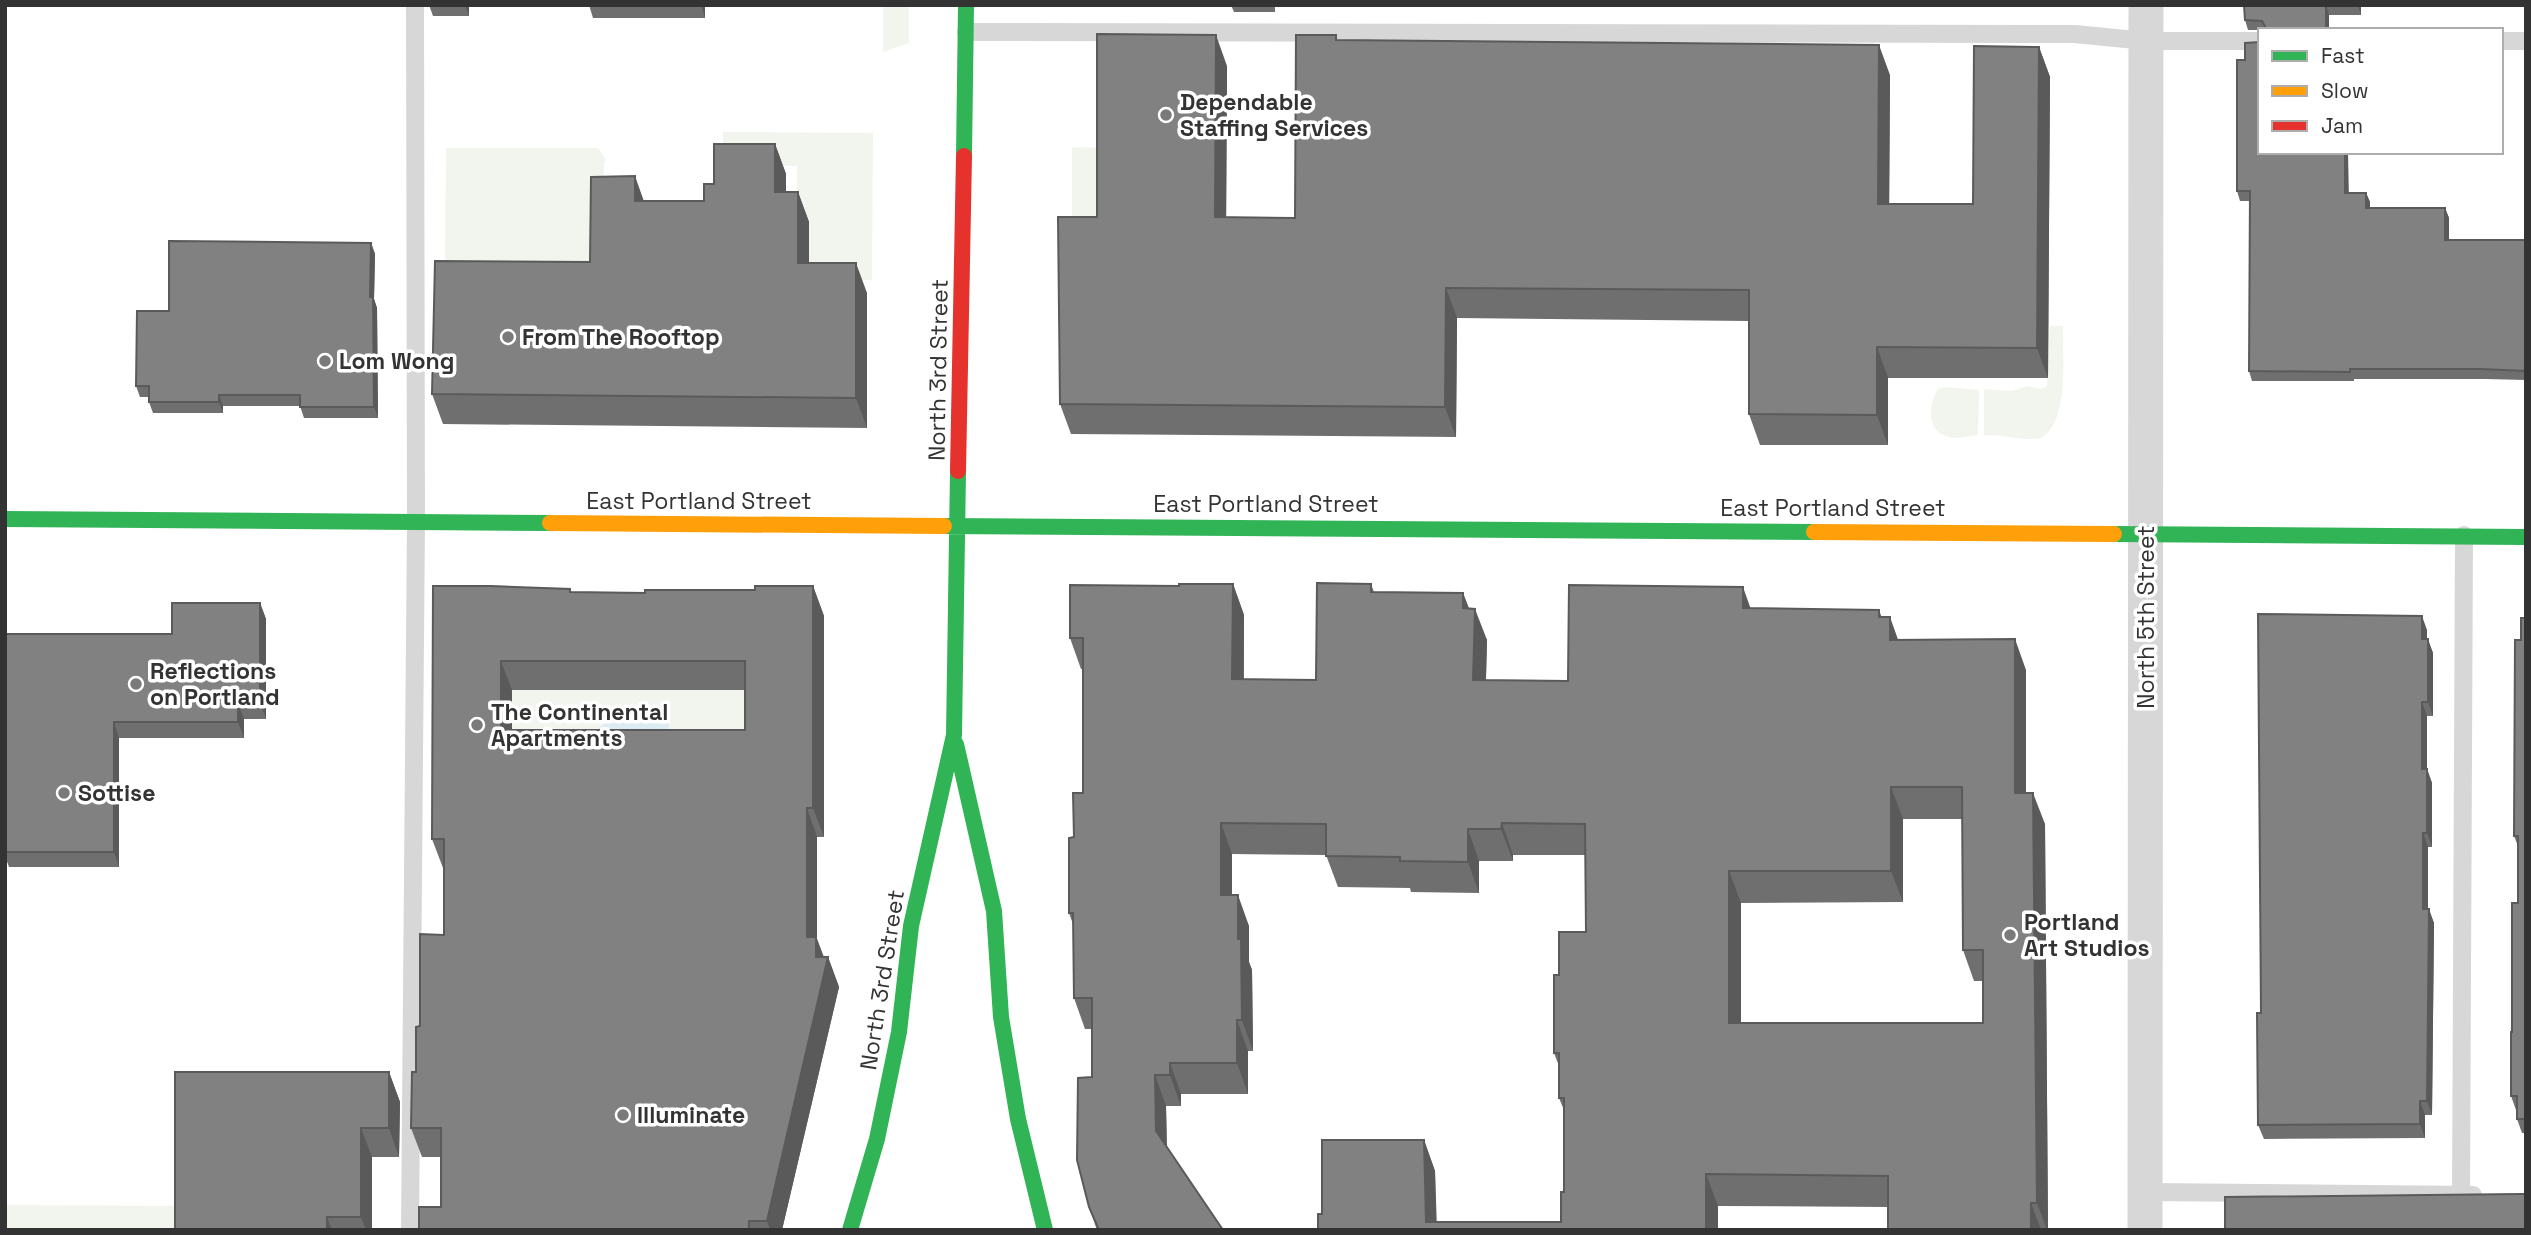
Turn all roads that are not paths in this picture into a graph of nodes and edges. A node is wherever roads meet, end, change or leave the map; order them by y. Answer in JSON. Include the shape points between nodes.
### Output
{"nodes":[{"id":1,"x":415,"y":5,"type":"edge"},
{"id":2,"x":966,"y":5,"type":"edge"},
{"id":3,"x":2146,"y":5,"type":"edge"},
{"id":4,"x":965,"y":32,"type":"junction"},
{"id":5,"x":2146,"y":41,"type":"junction"},
{"id":6,"x":2258,"y":41,"type":"edge"},
{"id":7,"x":2503,"y":41,"type":"edge"},
{"id":8,"x":2526,"y":41,"type":"edge"},
{"id":9,"x":5,"y":519,"type":"edge"},
{"id":10,"x":416,"y":521,"type":"junction"},
{"id":11,"x":958,"y":525,"type":"junction"},
{"id":12,"x":2146,"y":533,"type":"junction"},
{"id":13,"x":2464,"y":535,"type":"junction"},
{"id":14,"x":2526,"y":537,"type":"edge"},
{"id":15,"x":954,"y":735,"type":"junction"},
{"id":16,"x":2145,"y":1192,"type":"junction"},
{"id":17,"x":2461,"y":1195,"type":"junction"},
{"id":18,"x":2487,"y":1195,"type":"edge"},
{"id":19,"x":410,"y":1230,"type":"edge"},
{"id":20,"x":850,"y":1230,"type":"edge"},
{"id":21,"x":1045,"y":1230,"type":"edge"},
{"id":22,"x":2145,"y":1230,"type":"edge"}],
"edges":[{"from":1,"to":10,"type":"lane"},
{"from":2,"to":4,"type":"street","name":"North 3rd Street"},
{"from":3,"to":5,"type":"street","name":"North 5th Street"},
{"from":4,"to":5,"type":"lane","via":[[2075,34]]},
{"from":4,"to":11,"type":"street","name":"North 3rd Street"},
{"from":5,"to":6,"type":"lane"},
{"from":5,"to":12,"type":"street","name":"North 5th Street"},
{"from":7,"to":8,"type":"lane"},
{"from":9,"to":10,"type":"street","name":"East Portland Street"},
{"from":10,"to":11,"type":"street","name":"East Portland Street"},
{"from":10,"to":19,"type":"lane"},
{"from":11,"to":12,"type":"street","name":"East Portland Street"},
{"from":11,"to":15,"type":"street","name":"North 3rd Street"},
{"from":12,"to":13,"type":"street","name":"East Portland Street"},
{"from":12,"to":16,"type":"street","name":"North 5th Street"},
{"from":13,"to":14,"type":"street","name":"East Portland Street"},
{"from":13,"to":17,"type":"lane"},
{"from":15,"to":20,"type":"street","name":"North 3rd Street","via":[[911,926],[899,1032],[877,1139]]},
{"from":15,"to":21,"type":"street","name":"North 3rd Street","via":[[994,911],[1001,1017],[1018,1119]]},
{"from":16,"to":17,"type":"lane"},
{"from":16,"to":22,"type":"street","name":"North 5th Street"},
{"from":17,"to":18,"type":"lane"}]}
